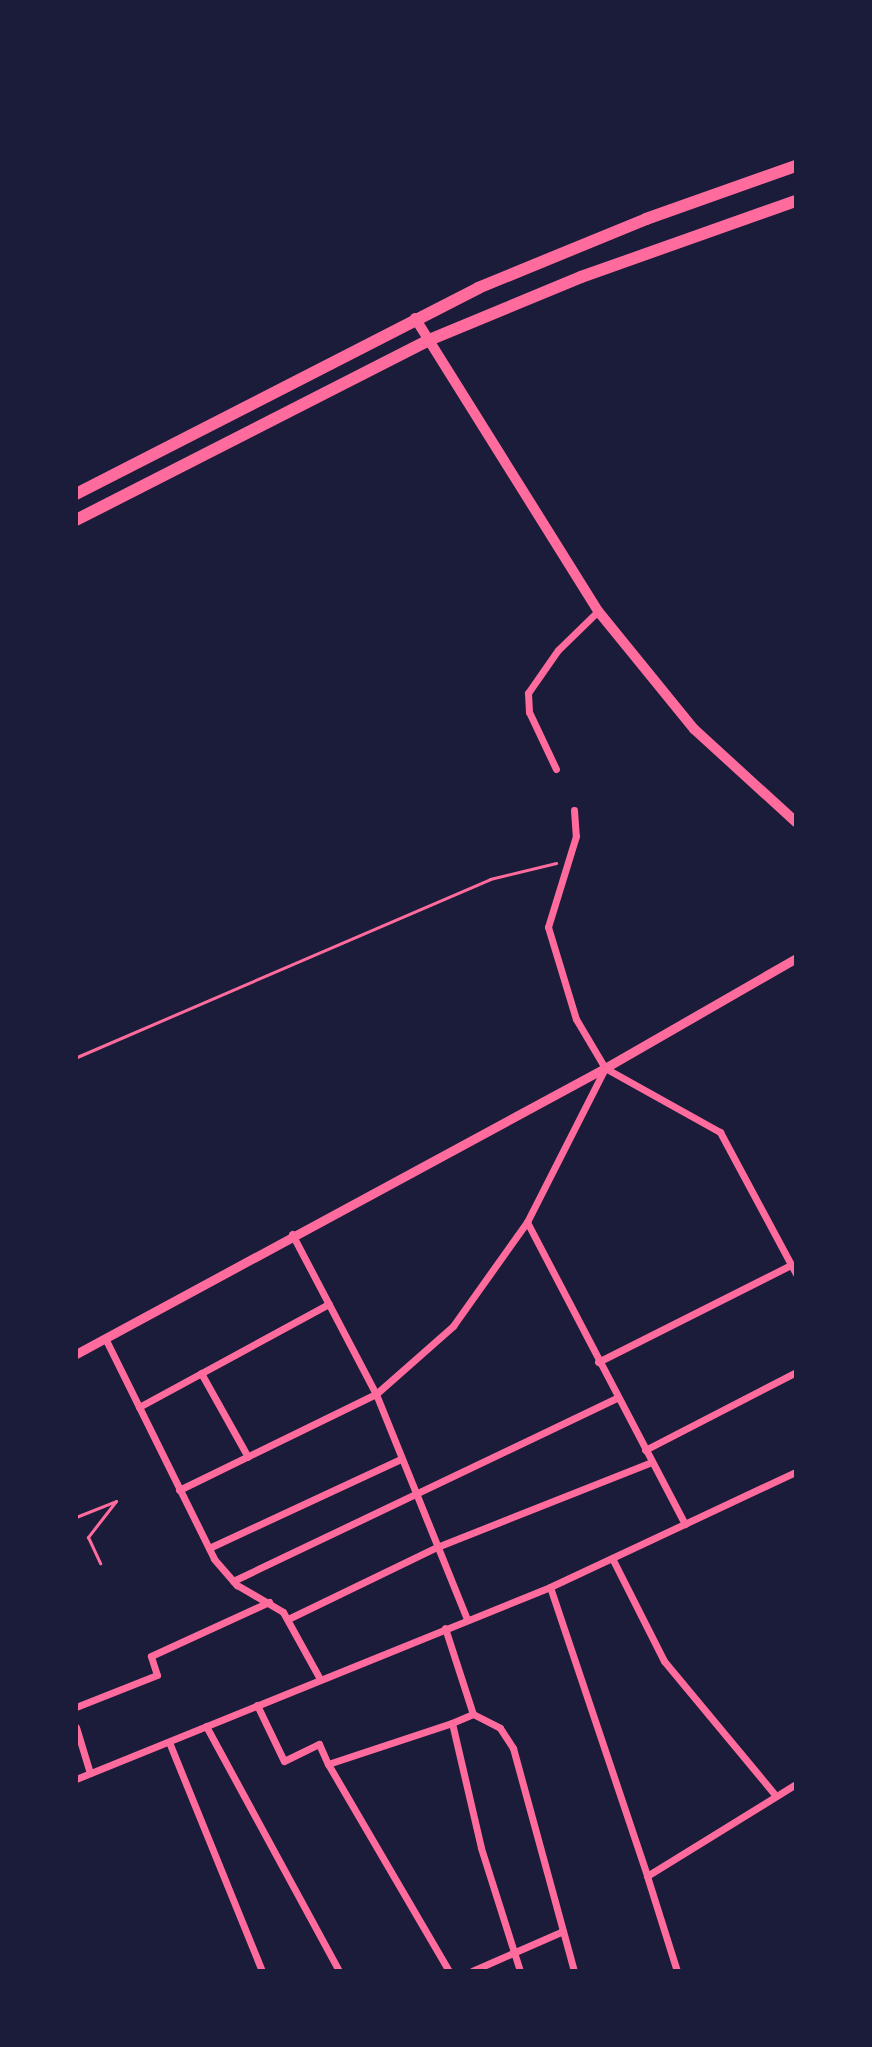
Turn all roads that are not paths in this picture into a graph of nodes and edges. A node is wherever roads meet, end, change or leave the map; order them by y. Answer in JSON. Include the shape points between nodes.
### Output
{"nodes":[{"id":1,"x":796,"y":166,"type":"edge"},
{"id":2,"x":796,"y":201,"type":"edge"},
{"id":3,"x":415,"y":318,"type":"junction"},
{"id":4,"x":429,"y":340,"type":"junction"},
{"id":5,"x":76,"y":494,"type":"edge"},
{"id":6,"x":76,"y":520,"type":"edge"},
{"id":7,"x":598,"y":611,"type":"junction"},
{"id":8,"x":556,"y":769,"type":"dead end"},
{"id":9,"x":574,"y":810,"type":"dead end"},
{"id":10,"x":796,"y":822,"type":"edge"},
{"id":11,"x":796,"y":958,"type":"edge"},
{"id":12,"x":605,"y":1068,"type":"junction"},
{"id":13,"x":527,"y":1222,"type":"junction"},
{"id":14,"x":292,"y":1234,"type":"junction"},
{"id":15,"x":796,"y":1250,"type":"edge"},
{"id":16,"x":786,"y":1256,"type":"junction"},
{"id":17,"x":791,"y":1265,"type":"junction"},
{"id":18,"x":796,"y":1274,"type":"edge"},
{"id":19,"x":329,"y":1304,"type":"junction"},
{"id":20,"x":105,"y":1338,"type":"junction"},
{"id":21,"x":76,"y":1354,"type":"edge"},
{"id":22,"x":598,"y":1362,"type":"junction"},
{"id":23,"x":796,"y":1372,"type":"edge"},
{"id":24,"x":201,"y":1373,"type":"junction"},
{"id":25,"x":376,"y":1394,"type":"junction"},
{"id":26,"x":617,"y":1398,"type":"junction"},
{"id":27,"x":139,"y":1407,"type":"junction"},
{"id":28,"x":645,"y":1450,"type":"junction"},
{"id":29,"x":248,"y":1457,"type":"junction"},
{"id":30,"x":401,"y":1459,"type":"junction"},
{"id":31,"x":652,"y":1462,"type":"junction"},
{"id":32,"x":796,"y":1472,"type":"edge"},
{"id":33,"x":179,"y":1490,"type":"junction"},
{"id":34,"x":416,"y":1496,"type":"junction"},
{"id":35,"x":685,"y":1524,"type":"junction"},
{"id":36,"x":437,"y":1547,"type":"junction"},
{"id":37,"x":209,"y":1548,"type":"junction"},
{"id":38,"x":612,"y":1558,"type":"junction"},
{"id":39,"x":233,"y":1581,"type":"junction"},
{"id":40,"x":550,"y":1587,"type":"junction"},
{"id":41,"x":269,"y":1602,"type":"junction"},
{"id":42,"x":288,"y":1619,"type":"junction"},
{"id":43,"x":467,"y":1619,"type":"junction"},
{"id":44,"x":445,"y":1628,"type":"junction"},
{"id":45,"x":320,"y":1679,"type":"junction"},
{"id":46,"x":257,"y":1705,"type":"junction"},
{"id":47,"x":76,"y":1707,"type":"edge"},
{"id":48,"x":473,"y":1714,"type":"junction"},
{"id":49,"x":452,"y":1723,"type":"junction"},
{"id":50,"x":206,"y":1726,"type":"junction"},
{"id":51,"x":76,"y":1727,"type":"edge"},
{"id":52,"x":169,"y":1742,"type":"junction"},
{"id":53,"x":328,"y":1764,"type":"junction"},
{"id":54,"x":90,"y":1773,"type":"junction"},
{"id":55,"x":76,"y":1779,"type":"edge"},
{"id":56,"x":796,"y":1784,"type":"edge"},
{"id":57,"x":776,"y":1796,"type":"junction"},
{"id":58,"x":647,"y":1876,"type":"junction"},
{"id":59,"x":563,"y":1931,"type":"junction"},
{"id":60,"x":514,"y":1951,"type":"junction"},
{"id":61,"x":262,"y":1971,"type":"edge"},
{"id":62,"x":339,"y":1971,"type":"edge"},
{"id":63,"x":449,"y":1971,"type":"edge"},
{"id":64,"x":472,"y":1971,"type":"edge"},
{"id":65,"x":520,"y":1971,"type":"edge"},
{"id":66,"x":574,"y":1971,"type":"edge"},
{"id":67,"x":677,"y":1971,"type":"edge"}],
"edges":[{"from":1,"to":3,"type":"highway","via":[[593,239]]},
{"from":2,"to":4,"type":"highway","via":[[581,277]]},
{"from":3,"to":4,"type":"main road"},
{"from":3,"to":5,"type":"highway"},
{"from":4,"to":6,"type":"highway"},
{"from":4,"to":7,"type":"main road"},
{"from":7,"to":8,"type":"street","via":[[558,650],[528,693],[529,712]]},
{"from":7,"to":10,"type":"main road","via":[[694,729]]},
{"from":9,"to":12,"type":"street","via":[[576,836],[548,927],[576,1019]]},
{"from":11,"to":12,"type":"street"},
{"from":12,"to":13,"type":"street"},
{"from":12,"to":14,"type":"street"},
{"from":12,"to":16,"type":"street","via":[[720,1132]]},
{"from":13,"to":22,"type":"street"},
{"from":13,"to":25,"type":"street","via":[[453,1326]]},
{"from":14,"to":19,"type":"street"},
{"from":14,"to":20,"type":"street"},
{"from":15,"to":16,"type":"street"},
{"from":16,"to":17,"type":"street"},
{"from":17,"to":18,"type":"street"},
{"from":17,"to":22,"type":"street"},
{"from":19,"to":24,"type":"street"},
{"from":19,"to":25,"type":"street"},
{"from":20,"to":21,"type":"street"},
{"from":20,"to":27,"type":"street"},
{"from":22,"to":26,"type":"street"},
{"from":23,"to":28,"type":"street"},
{"from":24,"to":27,"type":"street"},
{"from":24,"to":29,"type":"street"},
{"from":25,"to":29,"type":"street"},
{"from":25,"to":30,"type":"street"},
{"from":26,"to":28,"type":"street"},
{"from":26,"to":34,"type":"street"},
{"from":27,"to":33,"type":"street"},
{"from":28,"to":31,"type":"street"},
{"from":29,"to":33,"type":"street"},
{"from":30,"to":34,"type":"street"},
{"from":30,"to":37,"type":"street"},
{"from":31,"to":35,"type":"street"},
{"from":31,"to":36,"type":"street"},
{"from":32,"to":35,"type":"street"},
{"from":33,"to":37,"type":"street"},
{"from":34,"to":36,"type":"street"},
{"from":34,"to":39,"type":"street"},
{"from":35,"to":38,"type":"street"},
{"from":36,"to":42,"type":"street"},
{"from":36,"to":43,"type":"street"},
{"from":37,"to":39,"type":"street"},
{"from":38,"to":40,"type":"street"},
{"from":38,"to":57,"type":"street","via":[[664,1661]]},
{"from":39,"to":41,"type":"street"},
{"from":40,"to":43,"type":"street"},
{"from":40,"to":58,"type":"street"},
{"from":41,"to":42,"type":"street"},
{"from":41,"to":47,"type":"street","via":[[151,1656],[157,1675]]},
{"from":42,"to":45,"type":"street"},
{"from":43,"to":44,"type":"street"},
{"from":44,"to":45,"type":"street"},
{"from":44,"to":48,"type":"street"},
{"from":45,"to":46,"type":"street"},
{"from":46,"to":50,"type":"street"},
{"from":46,"to":53,"type":"street","via":[[284,1761],[319,1744]]},
{"from":48,"to":49,"type":"street"},
{"from":48,"to":59,"type":"street","via":[[500,1728],[513,1748]]},
{"from":49,"to":53,"type":"street"},
{"from":49,"to":60,"type":"street","via":[[481,1848]]},
{"from":50,"to":52,"type":"street"},
{"from":50,"to":62,"type":"street"},
{"from":51,"to":54,"type":"street"},
{"from":52,"to":54,"type":"street"},
{"from":52,"to":61,"type":"street"},
{"from":53,"to":63,"type":"street"},
{"from":54,"to":55,"type":"street"},
{"from":56,"to":57,"type":"street"},
{"from":57,"to":58,"type":"street"},
{"from":58,"to":67,"type":"street"},
{"from":59,"to":60,"type":"street"},
{"from":59,"to":66,"type":"street"},
{"from":60,"to":64,"type":"street"},
{"from":60,"to":65,"type":"street"}]}
